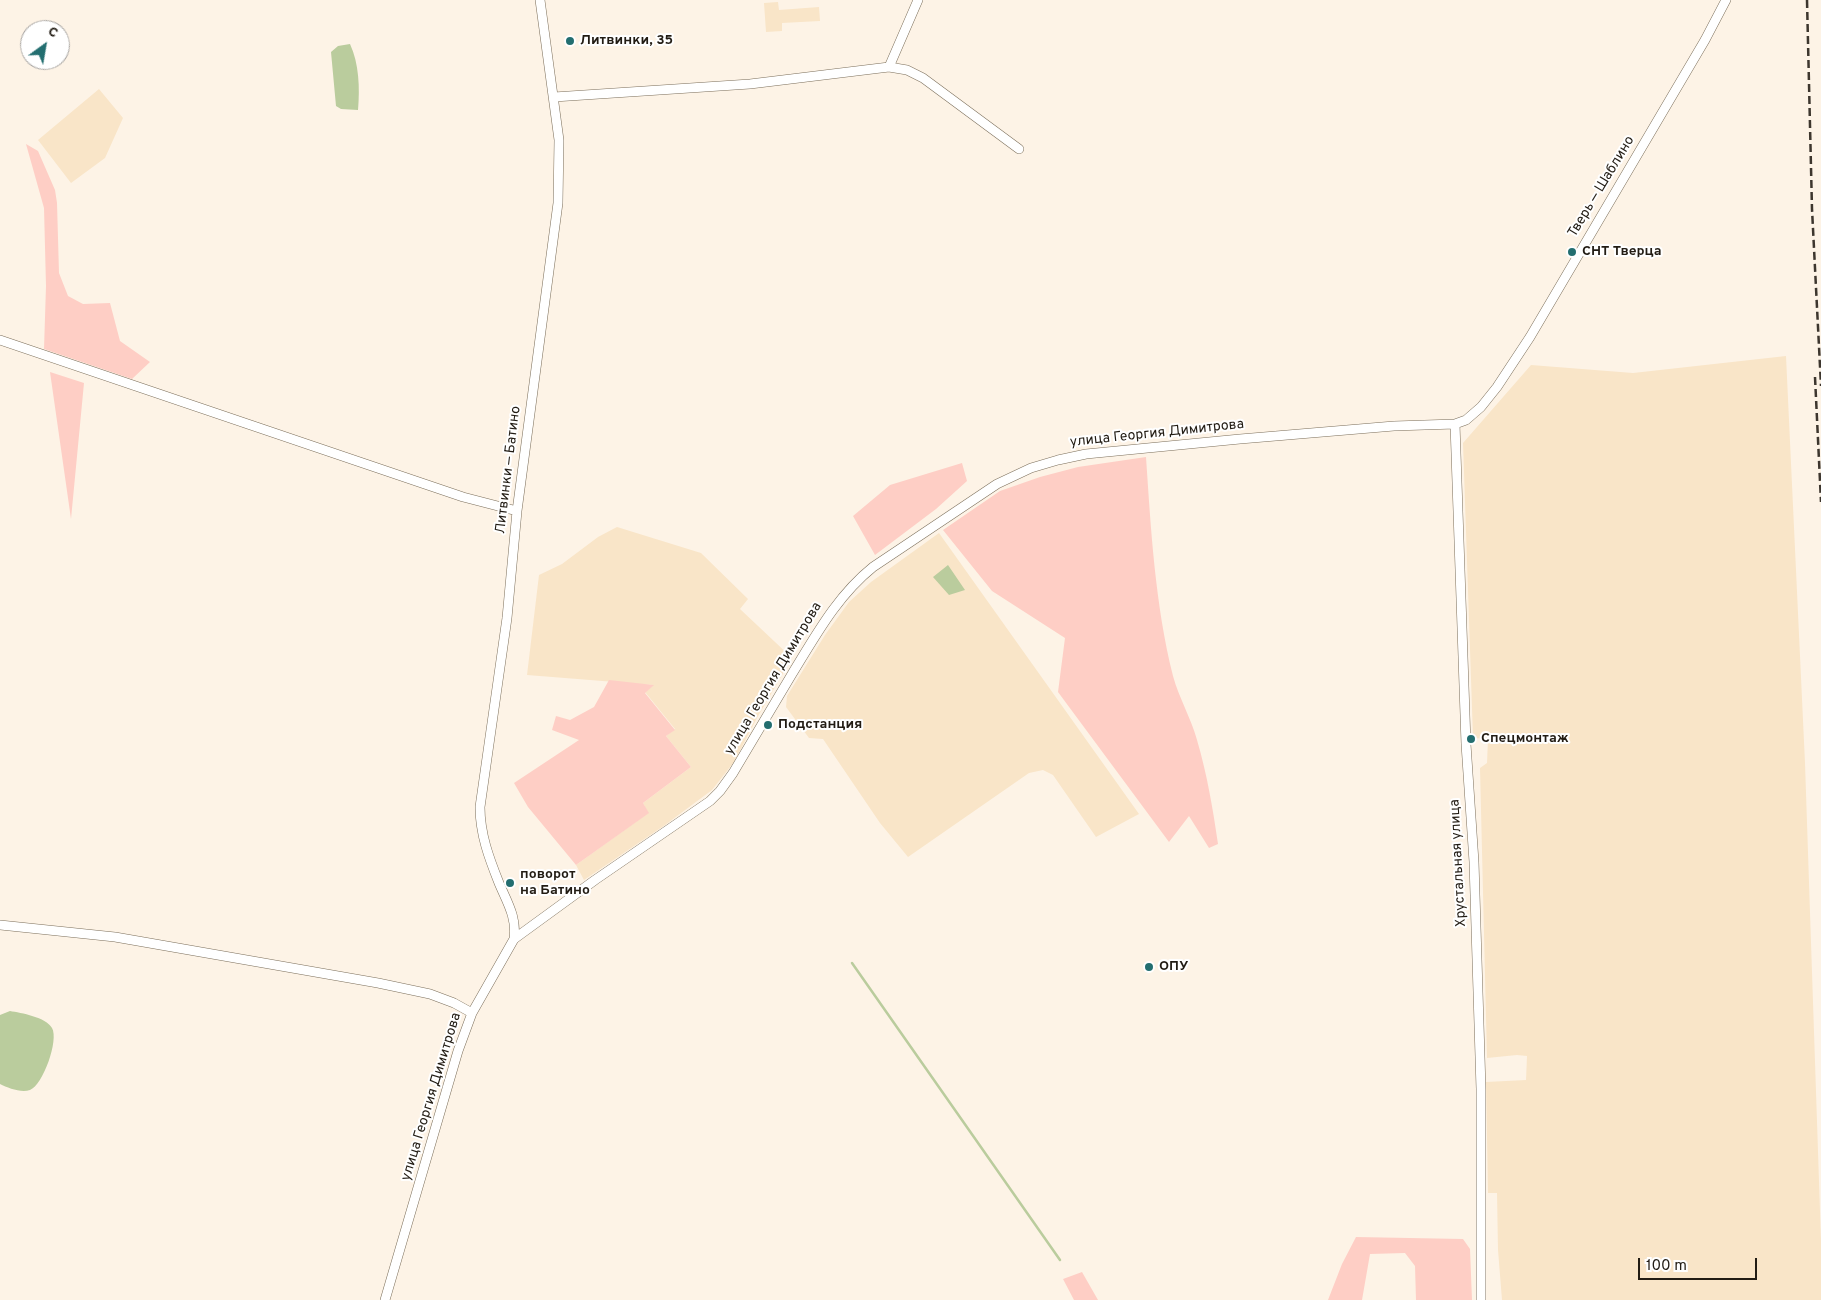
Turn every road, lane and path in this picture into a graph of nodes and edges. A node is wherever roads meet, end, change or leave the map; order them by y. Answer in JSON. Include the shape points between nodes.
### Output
{"nodes":[{"id":1,"x":540,"y":0,"type":"edge"},
{"id":2,"x":918,"y":0,"type":"edge"},
{"id":3,"x":1726,"y":0,"type":"edge"},
{"id":4,"x":888,"y":67,"type":"junction"},
{"id":5,"x":554,"y":97,"type":"junction"},
{"id":6,"x":1019,"y":149,"type":"dead end"},
{"id":7,"x":0,"y":340,"type":"edge"},
{"id":8,"x":1455,"y":424,"type":"junction"},
{"id":9,"x":517,"y":511,"type":"junction"},
{"id":10,"x":0,"y":925,"type":"edge"},
{"id":11,"x":514,"y":939,"type":"junction"},
{"id":12,"x":472,"y":1013,"type":"junction"},
{"id":13,"x":385,"y":1300,"type":"edge"},
{"id":14,"x":1481,"y":1300,"type":"edge"}],
"edges":[{"from":1,"to":5,"type":"street","name":"Литвинки — Батино"},
{"from":2,"to":4,"type":"street"},
{"from":3,"to":8,"type":"street","name":"Тверь — Шаблино","via":[[1508,372],[1478,411]]},
{"from":4,"to":5,"type":"street","via":[[750,84]]},
{"from":4,"to":6,"type":"street","via":[[907,70],[923,78]]},
{"from":5,"to":9,"type":"street","name":"Литвинки — Батино","via":[[560,162],[558,208]]},
{"from":7,"to":9,"type":"street","via":[[462,496]]},
{"from":8,"to":11,"type":"street","name":"улица Георгия Димитрова","via":[[1086,454],[1040,465],[997,484],[874,567],[847,592],[821,626],[720,791]]},
{"from":8,"to":14,"type":"street","name":"Хрустальная улица","via":[[1481,1089]]},
{"from":9,"to":11,"type":"street","name":"Литвинки — Батино","via":[[507,618],[480,807],[484,843],[512,910]]},
{"from":10,"to":12,"type":"street","via":[[115,937],[378,983],[430,994]]},
{"from":11,"to":12,"type":"street","name":"улица Георгия Димитрова"},
{"from":12,"to":13,"type":"street","name":"улица Георгия Димитрова"}]}
